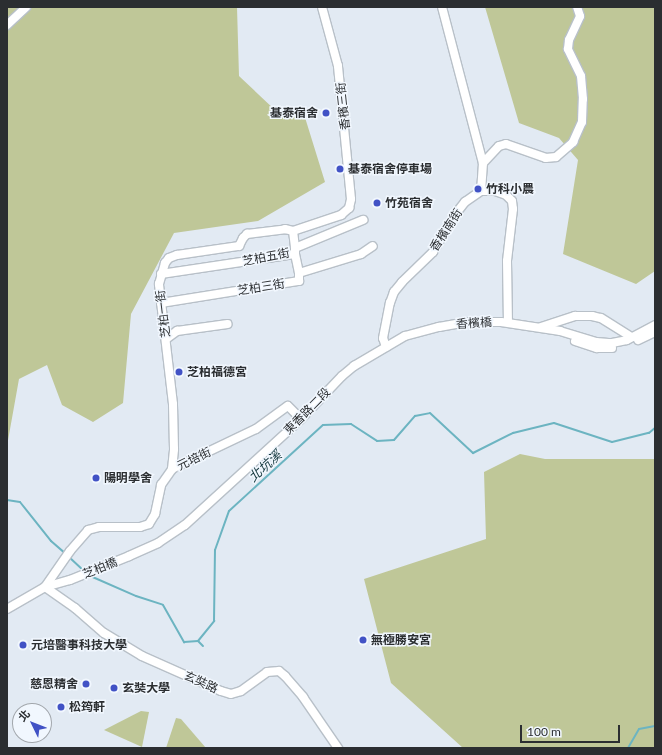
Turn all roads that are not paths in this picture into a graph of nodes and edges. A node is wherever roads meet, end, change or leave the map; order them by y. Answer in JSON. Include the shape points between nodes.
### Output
{"nodes":[{"id":1,"x":26,"y":7,"type":"edge"},
{"id":2,"x":322,"y":7,"type":"edge"},
{"id":3,"x":442,"y":7,"type":"edge"},
{"id":4,"x":577,"y":7,"type":"edge"},
{"id":5,"x":7,"y":25,"type":"edge"},
{"id":6,"x":483,"y":164,"type":"junction"},
{"id":7,"x":481,"y":191,"type":"junction"},
{"id":8,"x":348,"y":208,"type":"joint"},
{"id":9,"x":363,"y":220,"type":"dead end"},
{"id":10,"x":293,"y":231,"type":"junction"},
{"id":11,"x":373,"y":246,"type":"dead end"},
{"id":12,"x":295,"y":251,"type":"junction"},
{"id":13,"x":299,"y":273,"type":"junction"},
{"id":14,"x":161,"y":274,"type":"junction"},
{"id":15,"x":161,"y":303,"type":"junction"},
{"id":16,"x":508,"y":322,"type":"junction"},
{"id":17,"x":228,"y":324,"type":"dead end"},
{"id":18,"x":655,"y":325,"type":"edge"},
{"id":19,"x":439,"y":327,"type":"joint"},
{"id":20,"x":541,"y":327,"type":"junction"},
{"id":21,"x":655,"y":332,"type":"edge"},
{"id":22,"x":632,"y":337,"type":"junction"},
{"id":23,"x":166,"y":339,"type":"junction"},
{"id":24,"x":386,"y":347,"type":"junction"},
{"id":25,"x":301,"y":419,"type":"junction"},
{"id":26,"x":172,"y":469,"type":"junction"},
{"id":27,"x":129,"y":556,"type":"joint"},
{"id":28,"x":45,"y":587,"type":"junction"},
{"id":29,"x":7,"y":609,"type":"edge"},
{"id":30,"x":338,"y":748,"type":"edge"}],
"edges":[{"from":1,"to":5,"type":"street"},
{"from":2,"to":8,"type":"street","name":"香檳三街","via":[[338,66],[351,199]]},
{"from":3,"to":6,"type":"street"},
{"from":4,"to":6,"type":"street","via":[[580,16],[569,40],[568,49],[581,76],[583,99],[582,122],[573,142],[556,157],[546,158],[506,144],[499,146]]},
{"from":6,"to":7,"type":"street"},
{"from":7,"to":16,"type":"street","via":[[495,191],[506,195],[512,201],[507,261]]},
{"from":7,"to":24,"type":"street","name":"香檳南街","via":[[464,202],[433,252],[394,292],[383,338]]},
{"from":8,"to":10,"type":"street","name":"芝柏一街","via":[[341,215]]},
{"from":9,"to":12,"type":"street","name":"芝柏五街"},
{"from":10,"to":12,"type":"street"},
{"from":10,"to":14,"type":"street","name":"芝柏一街","via":[[286,229],[247,234],[240,246],[177,255],[169,258]]},
{"from":11,"to":13,"type":"street","name":"芝柏三街","via":[[361,254]]},
{"from":12,"to":13,"type":"street"},
{"from":12,"to":14,"type":"street","name":"芝柏五街"},
{"from":13,"to":15,"type":"street","name":"芝柏三街","via":[[299,281]]},
{"from":14,"to":15,"type":"street","name":"芝柏一街"},
{"from":15,"to":23,"type":"street","name":"芝柏一街"},
{"from":16,"to":19,"type":"street","name":"香檳橋","via":[[466,322]]},
{"from":16,"to":20,"type":"street"},
{"from":17,"to":23,"type":"street","via":[[177,331]]},
{"from":18,"to":22,"type":"street"},
{"from":19,"to":24,"type":"street","name":"東香路二段","via":[[405,336]]},
{"from":20,"to":21,"type":"street","via":[[597,348],[629,345]]},
{"from":20,"to":22,"type":"street","via":[[596,342],[612,343]]},
{"from":20,"to":22,"type":"street","via":[[575,316],[592,316],[601,318]]},
{"from":23,"to":26,"type":"street","name":"芝柏一街","via":[[174,430]]},
{"from":24,"to":25,"type":"street","name":"東香路二段","via":[[354,366]]},
{"from":25,"to":26,"type":"street","name":"元培街","via":[[288,406],[256,429]]},
{"from":25,"to":27,"type":"street","name":"東香路二段","via":[[185,525],[158,543]]},
{"from":26,"to":28,"type":"street","name":"元培街","via":[[161,485],[155,514],[149,524],[140,527],[99,527],[88,530]]},
{"from":27,"to":28,"type":"street","name":"芝柏橋","via":[[70,580]]},
{"from":28,"to":29,"type":"street"},
{"from":28,"to":30,"type":"street","name":"玄奘路","via":[[104,633],[142,656],[221,691],[230,694],[242,691],[267,672],[278,671],[303,697]]}]}
